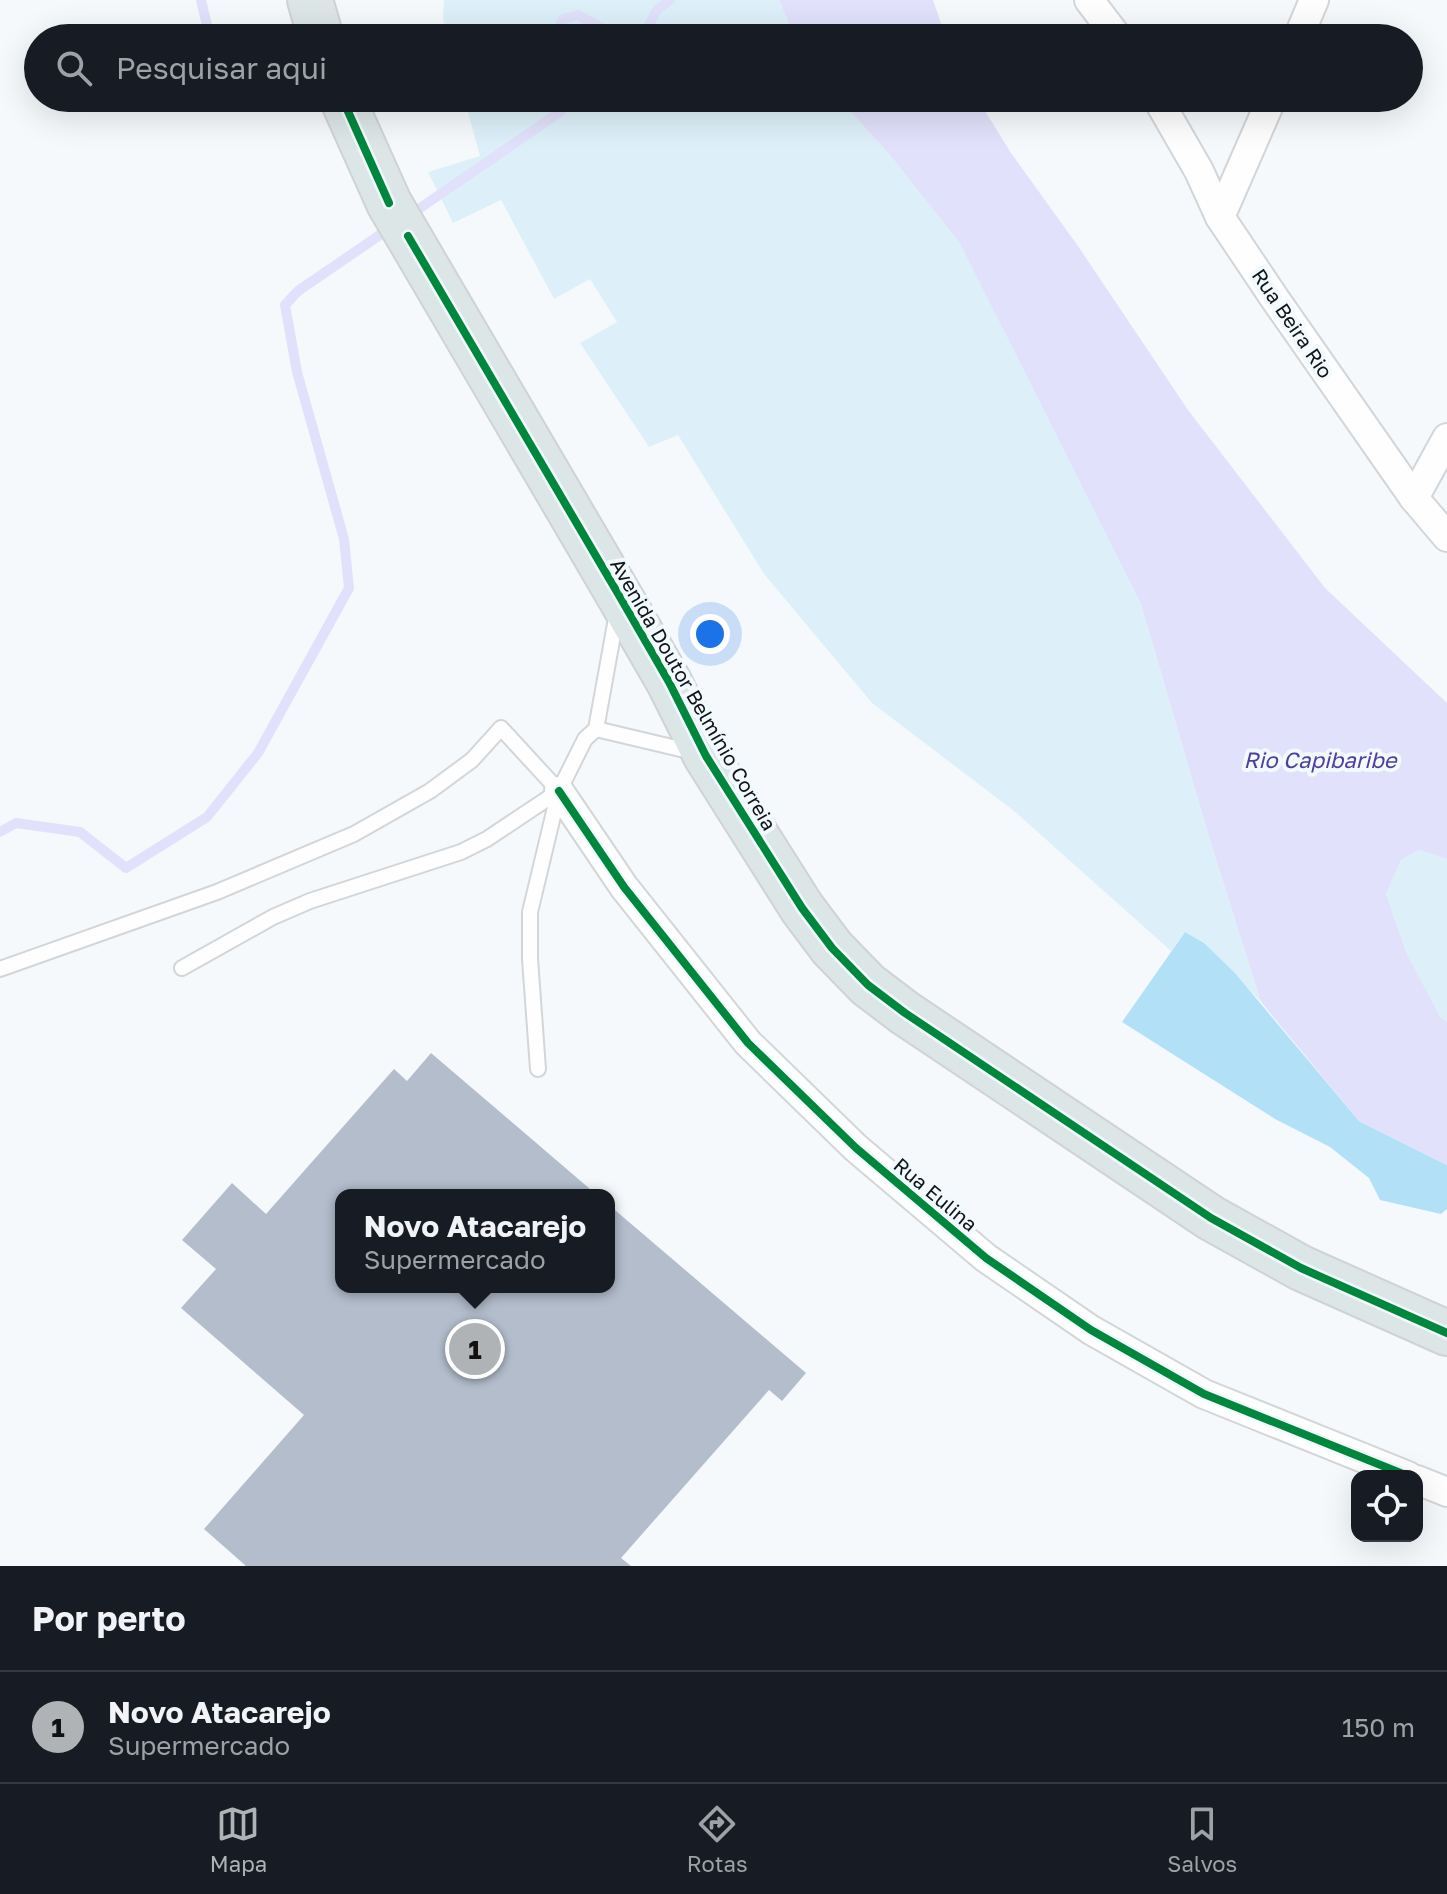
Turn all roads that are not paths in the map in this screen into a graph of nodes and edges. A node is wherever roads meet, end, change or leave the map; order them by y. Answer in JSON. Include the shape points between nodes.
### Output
{"nodes":[{"id":1,"x":310,"y":0,"type":"edge"},
{"id":2,"x":1089,"y":0,"type":"edge"},
{"id":3,"x":1314,"y":0,"type":"edge"},
{"id":4,"x":317,"y":24,"type":"edge"},
{"id":5,"x":1107,"y":24,"type":"edge"},
{"id":6,"x":1304,"y":24,"type":"edge"},
{"id":7,"x":349,"y":112,"type":"edge"},
{"id":8,"x":1165,"y":112,"type":"edge"},
{"id":9,"x":1266,"y":112,"type":"edge"},
{"id":10,"x":1220,"y":217,"type":"junction"},
{"id":11,"x":1447,"y":438,"type":"edge"},
{"id":12,"x":1414,"y":498,"type":"junction"},
{"id":13,"x":1447,"y":537,"type":"edge"},
{"id":14,"x":620,"y":597,"type":"junction"},
{"id":15,"x":596,"y":729,"type":"junction"},
{"id":16,"x":706,"y":756,"type":"junction"},
{"id":17,"x":559,"y":791,"type":"junction"},
{"id":18,"x":182,"y":968,"type":"dead end"},
{"id":19,"x":0,"y":969,"type":"edge"},
{"id":20,"x":538,"y":1069,"type":"dead end"},
{"id":21,"x":1447,"y":1333,"type":"edge"},
{"id":22,"x":1393,"y":1470,"type":"edge"},
{"id":23,"x":1423,"y":1482,"type":"edge"},
{"id":24,"x":1447,"y":1492,"type":"edge"}],
"edges":[{"from":1,"to":4,"type":"main road"},
{"from":2,"to":5,"type":"street"},
{"from":3,"to":6,"type":"street"},
{"from":7,"to":14,"type":"main road","name":"Avenida Doutor Belmínio Correia","via":[[399,220]]},
{"from":8,"to":10,"type":"street","name":"Rua Beira Rio"},
{"from":9,"to":10,"type":"street"},
{"from":10,"to":12,"type":"street","name":"Rua Beira Rio"},
{"from":11,"to":12,"type":"street"},
{"from":12,"to":13,"type":"street","name":"Rua Beira Rio"},
{"from":14,"to":15,"type":"lane"},
{"from":14,"to":16,"type":"main road","name":"Avenida Doutor Belmínio Correia"},
{"from":15,"to":16,"type":"lane"},
{"from":15,"to":17,"type":"lane","via":[[585,739]]},
{"from":16,"to":21,"type":"main road","name":"Avenida Doutor Belmínio Correia","via":[[802,908],[868,985],[1211,1218],[1301,1268]]},
{"from":17,"to":18,"type":"lane","via":[[461,852],[310,901]]},
{"from":17,"to":19,"type":"lane","via":[[501,728],[472,760],[430,791],[354,834],[217,892]]},
{"from":17,"to":20,"type":"lane","via":[[530,912]]},
{"from":17,"to":22,"type":"street","name":"Rua Eulina","via":[[624,887],[748,1043],[856,1148],[986,1258],[1091,1330],[1204,1394]]},
{"from":23,"to":24,"type":"street"}]}
